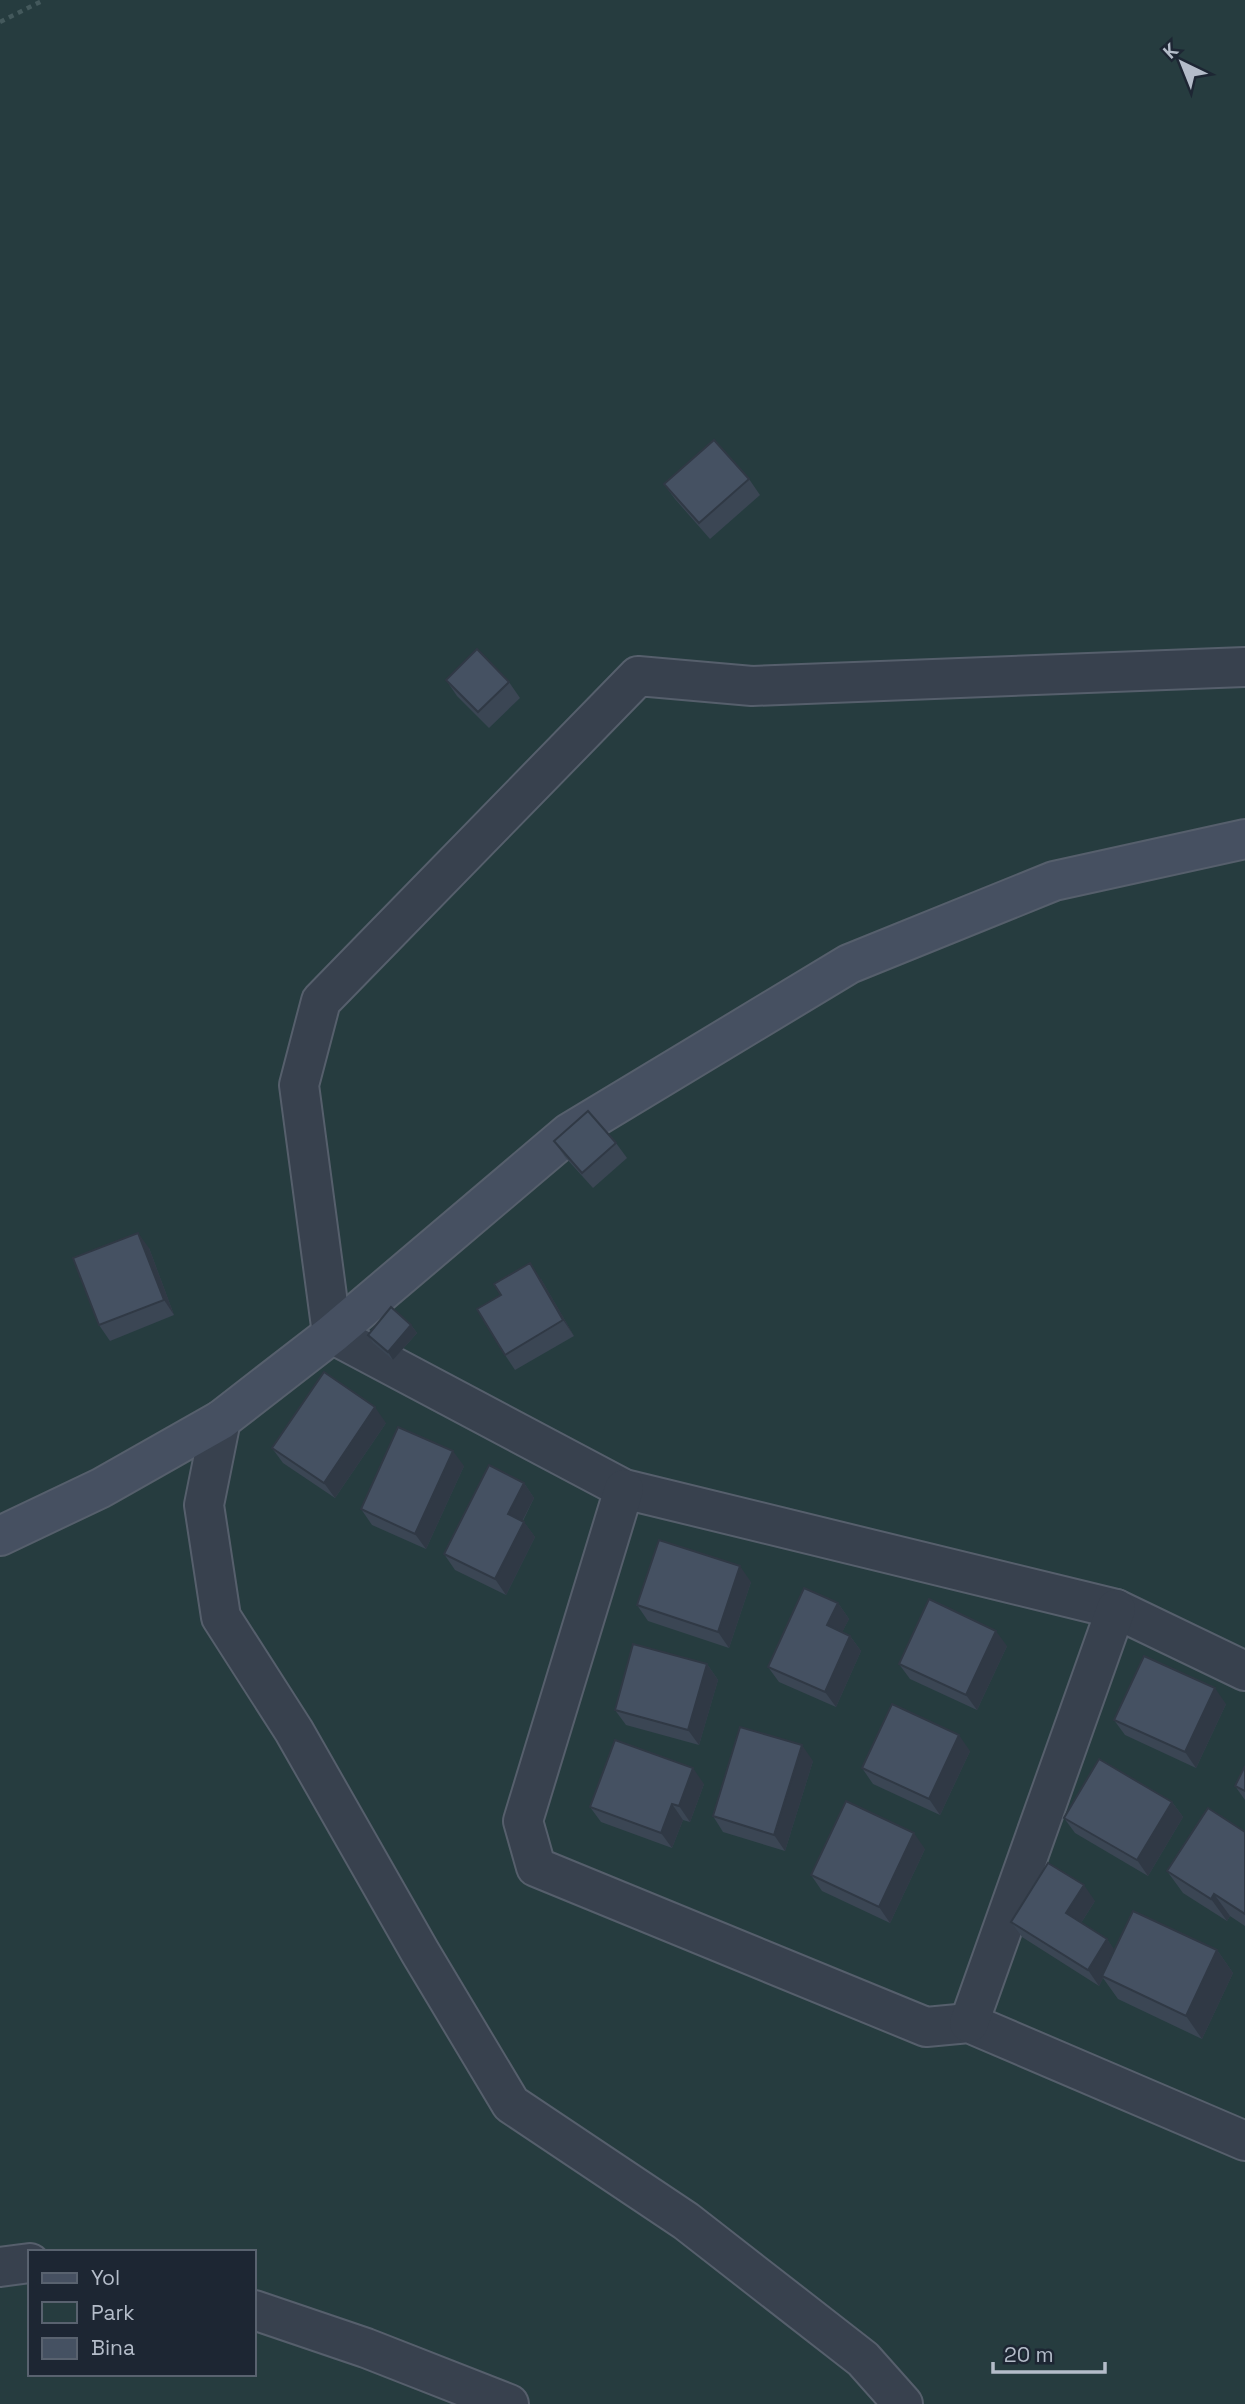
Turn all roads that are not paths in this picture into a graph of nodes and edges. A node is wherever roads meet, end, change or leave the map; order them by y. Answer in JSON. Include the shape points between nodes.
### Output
{"nodes":[{"id":1,"x":1245,"y":667,"type":"edge"},
{"id":2,"x":1245,"y":839,"type":"edge"},
{"id":3,"x":332,"y":1334,"type":"junction"},
{"id":4,"x":221,"y":1420,"type":"junction"},
{"id":5,"x":624,"y":1489,"type":"junction"},
{"id":6,"x":0,"y":1536,"type":"edge"},
{"id":7,"x":1116,"y":1609,"type":"junction"},
{"id":8,"x":1245,"y":1671,"type":"edge"},
{"id":9,"x":969,"y":2023,"type":"junction"},
{"id":10,"x":1244,"y":2139,"type":"edge"},
{"id":11,"x":28,"y":2263,"type":"edge"},
{"id":12,"x":0,"y":2267,"type":"edge"},
{"id":13,"x":256,"y":2311,"type":"edge"},
{"id":14,"x":509,"y":2404,"type":"edge"},
{"id":15,"x":902,"y":2404,"type":"edge"}],
"edges":[{"from":1,"to":3,"type":"street","via":[[752,686],[638,676],[321,1001],[299,1085]]},
{"from":2,"to":3,"type":"main road","via":[[1054,881],[849,964],[569,1133]]},
{"from":3,"to":4,"type":"main road"},
{"from":3,"to":5,"type":"street"},
{"from":4,"to":6,"type":"main road","via":[[101,1488]]},
{"from":4,"to":15,"type":"street","via":[[204,1505],[221,1616],[294,1731],[511,2104],[686,2221],[863,2359]]},
{"from":5,"to":7,"type":"street"},
{"from":5,"to":9,"type":"street","via":[[523,1821],[536,1867],[926,2027]]},
{"from":7,"to":8,"type":"street"},
{"from":7,"to":9,"type":"street"},
{"from":9,"to":10,"type":"street"},
{"from":11,"to":12,"type":"street"},
{"from":13,"to":14,"type":"street"}]}
